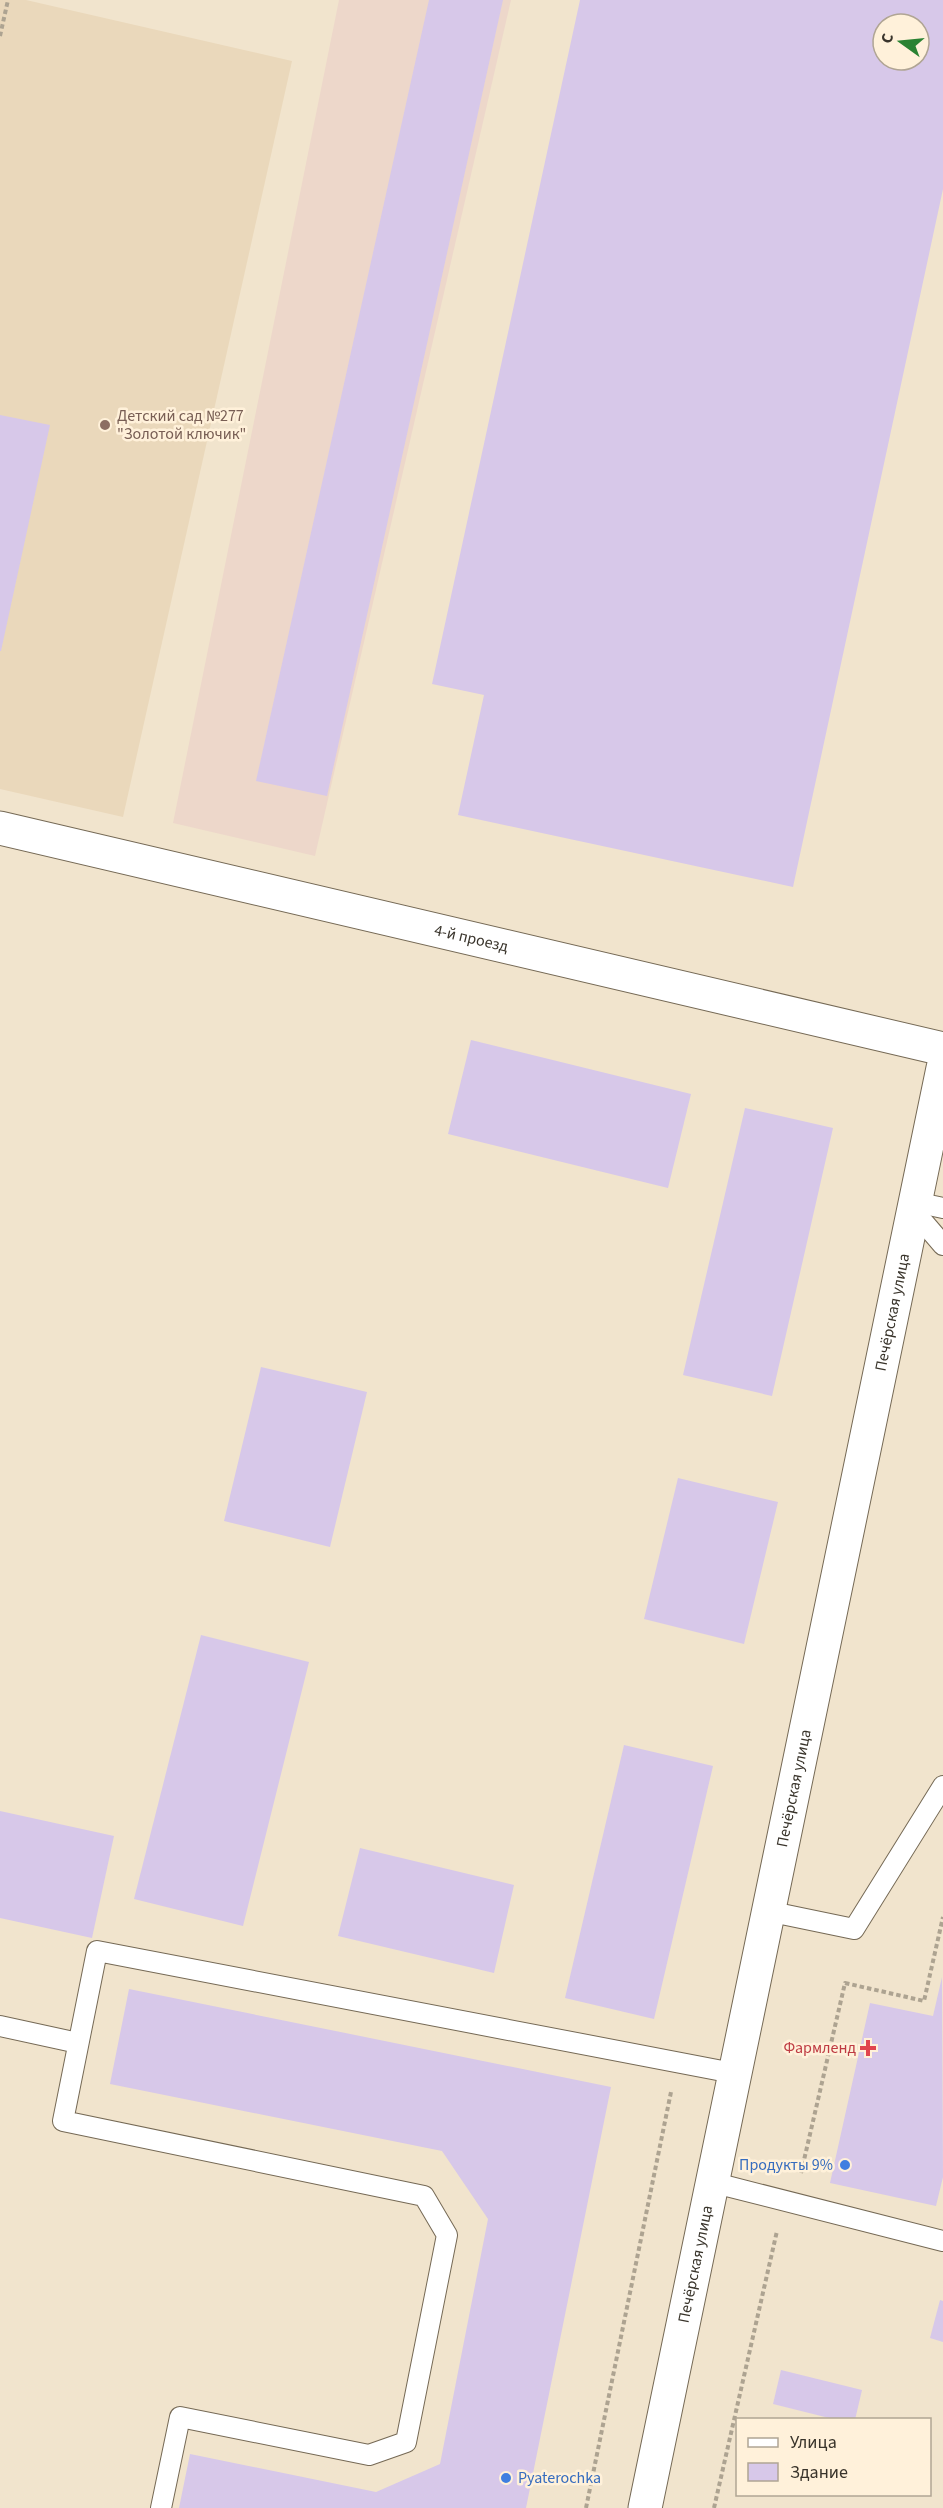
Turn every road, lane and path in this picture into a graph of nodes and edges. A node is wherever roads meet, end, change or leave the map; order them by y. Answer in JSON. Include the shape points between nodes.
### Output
{"nodes":[{"id":1,"x":8,"y":0,"type":"edge"},
{"id":2,"x":0,"y":36,"type":"edge"},
{"id":3,"x":0,"y":828,"type":"edge"},
{"id":4,"x":943,"y":1049,"type":"edge"},
{"id":5,"x":943,"y":1068,"type":"edge"},
{"id":6,"x":924,"y":1207,"type":"edge"},
{"id":7,"x":943,"y":1245,"type":"edge"},
{"id":8,"x":943,"y":1786,"type":"edge"},
{"id":9,"x":767,"y":1911,"type":"junction"},
{"id":10,"x":943,"y":1917,"type":"edge"},
{"id":11,"x":0,"y":2026,"type":"edge"},
{"id":12,"x":78,"y":2043,"type":"junction"},
{"id":13,"x":677,"y":2062,"type":"junction"},
{"id":14,"x":733,"y":2073,"type":"junction"},
{"id":15,"x":711,"y":2182,"type":"junction"},
{"id":16,"x":789,"y":2202,"type":"junction"},
{"id":17,"x":943,"y":2241,"type":"edge"},
{"id":18,"x":736,"y":2418,"type":"edge"},
{"id":19,"x":736,"y":2418,"type":"edge"},
{"id":20,"x":160,"y":2508,"type":"edge"},
{"id":21,"x":586,"y":2508,"type":"edge"},
{"id":22,"x":645,"y":2508,"type":"edge"},
{"id":23,"x":714,"y":2508,"type":"edge"}],
"edges":[{"from":1,"to":2,"type":"path"},
{"from":3,"to":4,"type":"street","name":"4-й проезд"},
{"from":5,"to":6,"type":"street","name":"Печёрская улица"},
{"from":6,"to":7,"type":"lane"},
{"from":6,"to":9,"type":"street","name":"Печёрская улица"},
{"from":8,"to":9,"type":"lane","via":[[854,1929]]},
{"from":9,"to":14,"type":"street","name":"Печёрская улица"},
{"from":10,"to":16,"type":"path","via":[[924,2001],[844,1983]]},
{"from":11,"to":12,"type":"lane"},
{"from":12,"to":13,"type":"lane","via":[[97,1951]]},
{"from":12,"to":20,"type":"lane","via":[[63,2121],[424,2196],[447,2235],[406,2442],[369,2455],[180,2417]]},
{"from":13,"to":14,"type":"lane"},
{"from":13,"to":21,"type":"path"},
{"from":14,"to":15,"type":"street","name":"Печёрская улица"},
{"from":15,"to":16,"type":"lane"},
{"from":15,"to":22,"type":"street","name":"Печёрская улица"},
{"from":16,"to":17,"type":"lane"},
{"from":16,"to":19,"type":"path"},
{"from":18,"to":23,"type":"path"}]}
